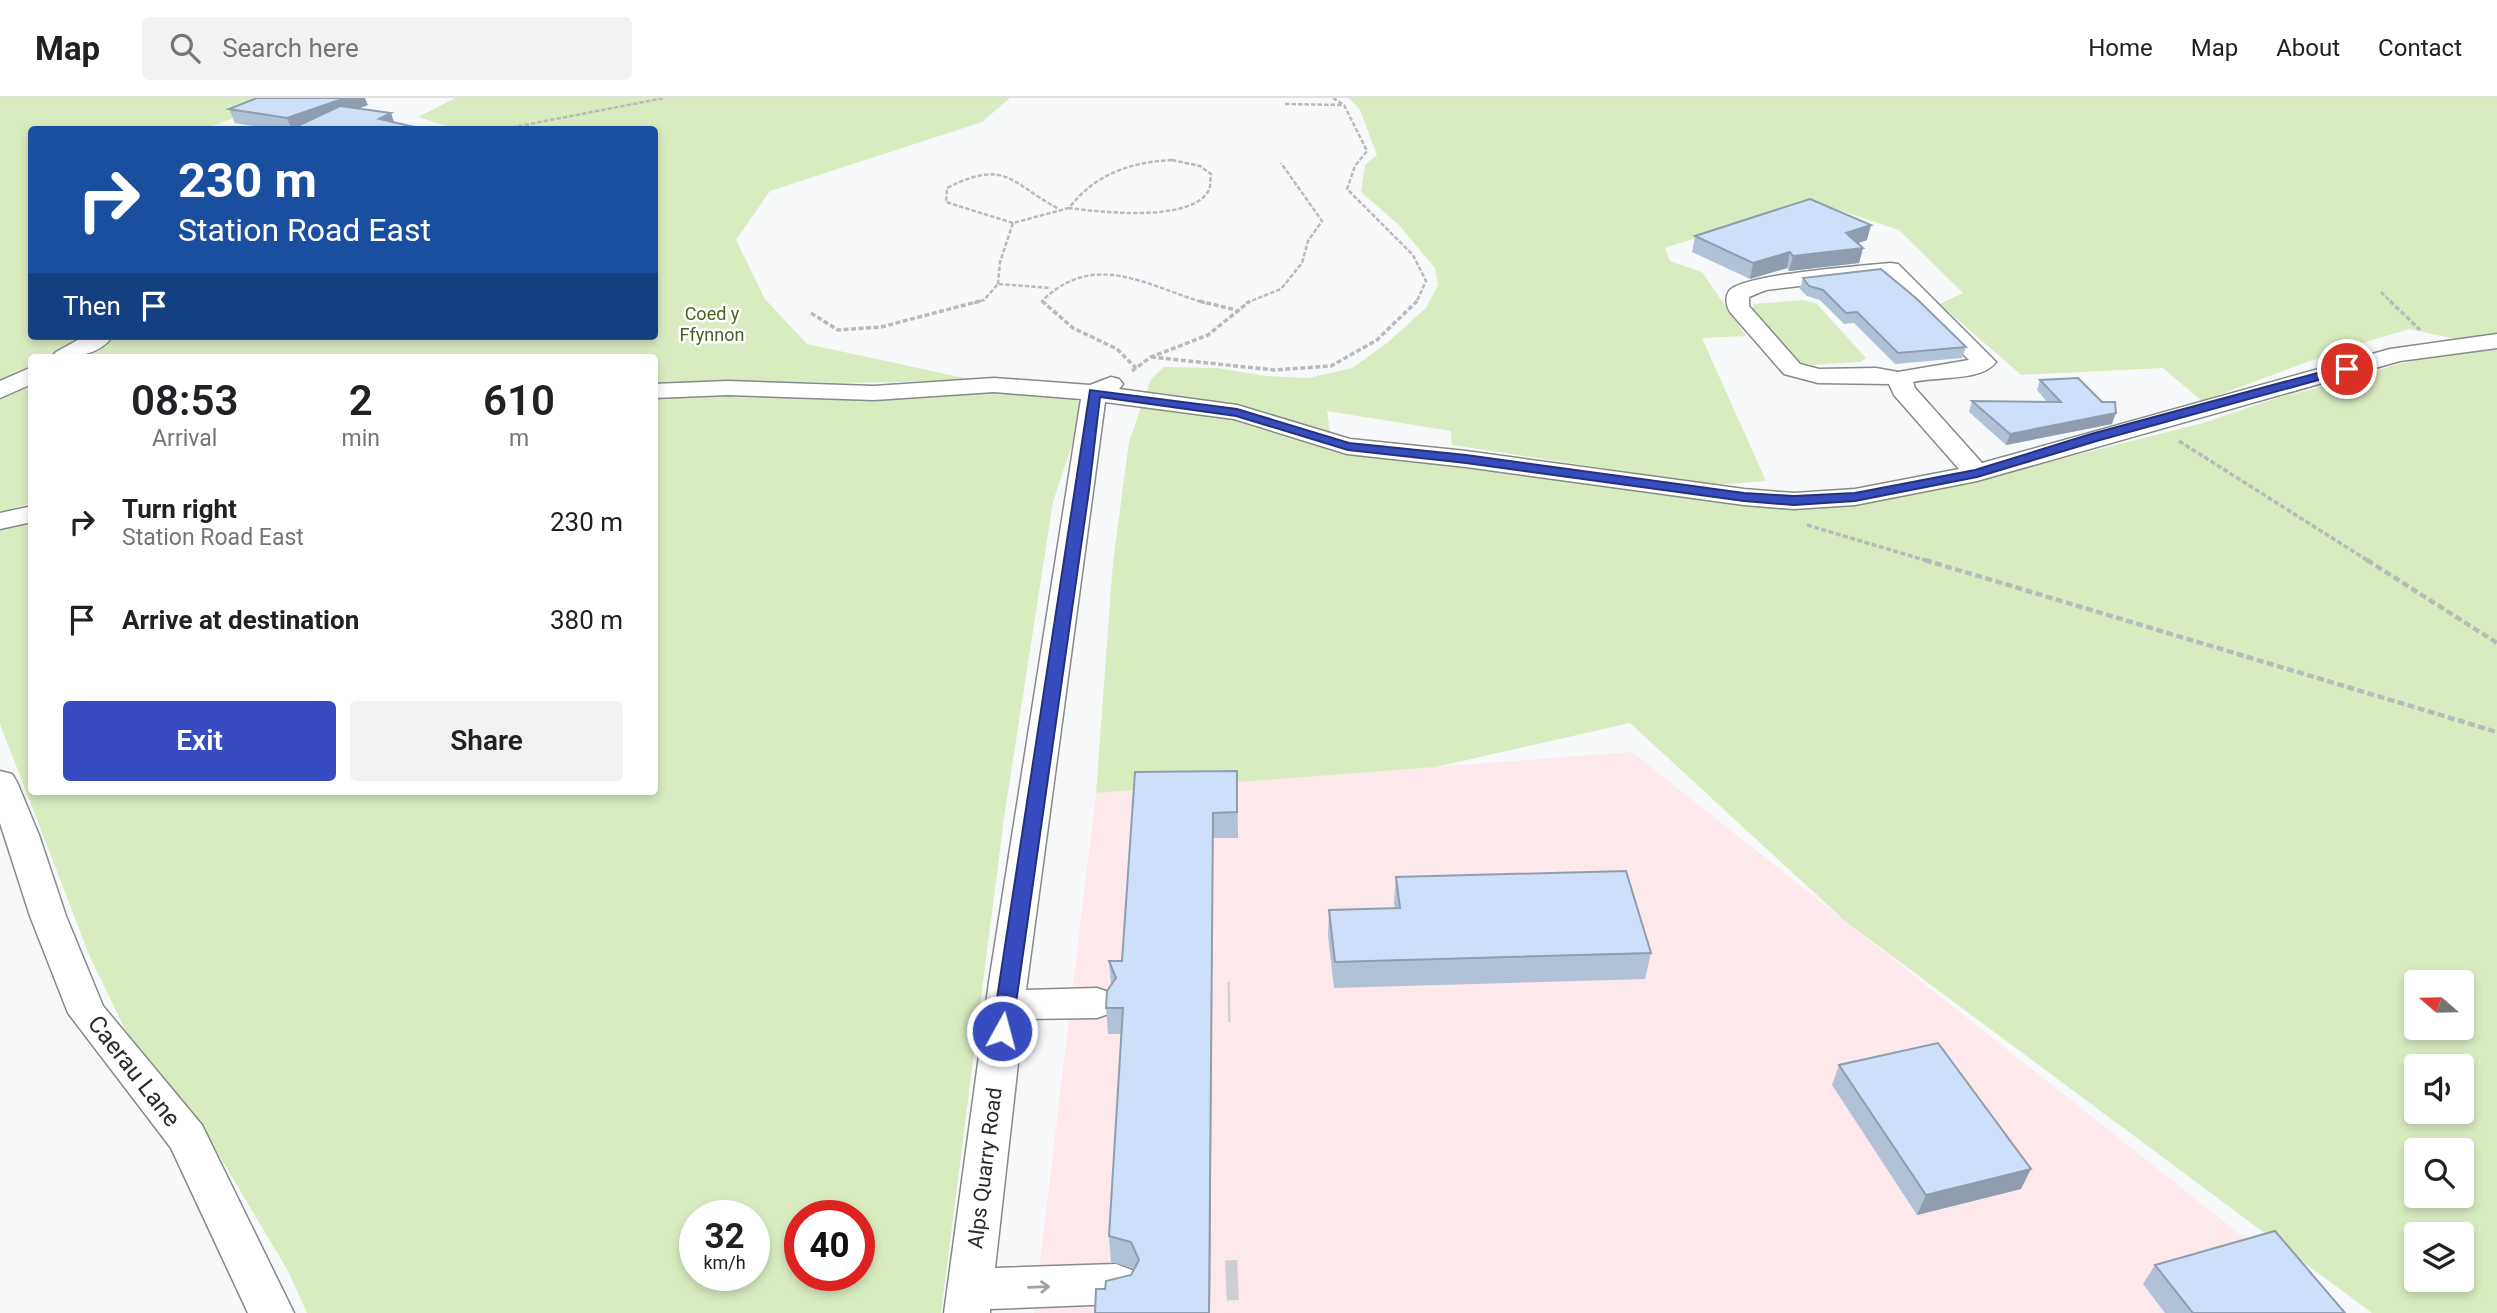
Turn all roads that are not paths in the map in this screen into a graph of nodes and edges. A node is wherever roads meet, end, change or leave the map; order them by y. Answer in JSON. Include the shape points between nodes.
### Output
{"nodes":[{"id":1,"x":95,"y":340,"type":"edge"},
{"id":2,"x":2497,"y":341,"type":"edge"},
{"id":3,"x":69,"y":354,"type":"edge"},
{"id":4,"x":1137,"y":367,"type":"road end"},
{"id":5,"x":28,"y":376,"type":"edge"},
{"id":6,"x":1900,"y":379,"type":"junction"},
{"id":7,"x":0,"y":391,"type":"edge"},
{"id":8,"x":658,"y":391,"type":"edge"},
{"id":9,"x":1094,"y":393,"type":"junction"},
{"id":10,"x":1977,"y":473,"type":"junction"},
{"id":11,"x":28,"y":515,"type":"edge"},
{"id":12,"x":0,"y":521,"type":"edge"},
{"id":13,"x":0,"y":782,"type":"edge"},
{"id":14,"x":1097,"y":1003,"type":"dead end"},
{"id":15,"x":1005,"y":1005,"type":"junction"},
{"id":16,"x":1116,"y":1284,"type":"edge"},
{"id":17,"x":969,"y":1301,"type":"edge"},
{"id":18,"x":271,"y":1313,"type":"edge"}],
"edges":[{"from":1,"to":3,"type":"street"},
{"from":2,"to":10,"type":"street","via":[[2398,354]]},
{"from":4,"to":9,"type":"street"},
{"from":5,"to":7,"type":"street"},
{"from":6,"to":6,"type":"street","via":[[1818,376],[1792,369],[1738,307],[1738,294],[1762,284],[1891,269],[1984,362],[1972,369]]},
{"from":6,"to":10,"type":"street","via":[[1903,390]]},
{"from":8,"to":9,"type":"street","via":[[728,388],[874,393],[994,385]]},
{"from":9,"to":10,"type":"street","via":[[1237,412],[1348,446],[1744,497],[1855,497]]},
{"from":9,"to":15,"type":"street","name":"Alps Quarry Road"},
{"from":11,"to":12,"type":"street"},
{"from":13,"to":18,"type":"street","name":"Caerau Lane","via":[[86,1013],[187,1137]]},
{"from":14,"to":15,"type":"street"},
{"from":15,"to":17,"type":"street","name":"Alps Quarry Road"},
{"from":17,"to":16,"type":"street","one_way":true}]}
